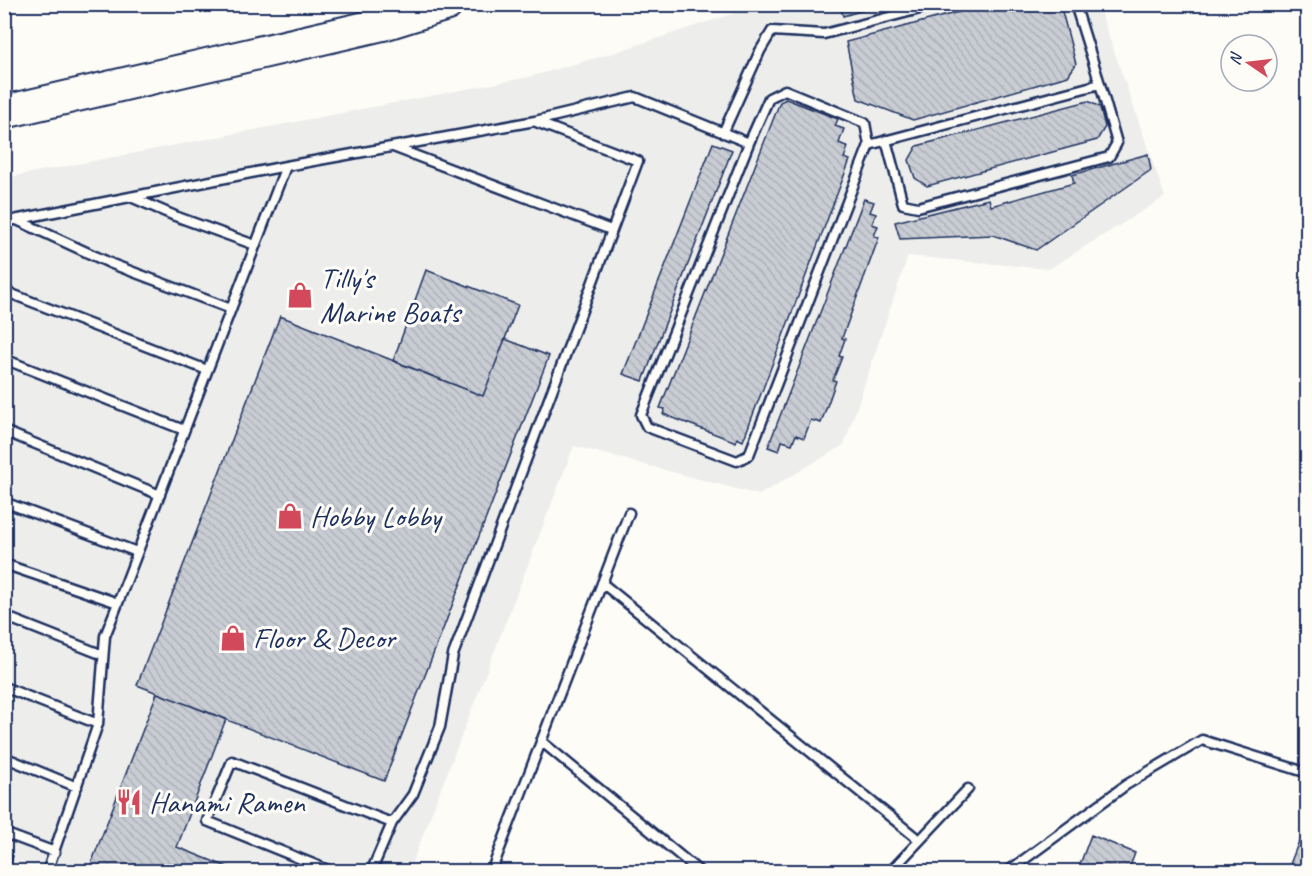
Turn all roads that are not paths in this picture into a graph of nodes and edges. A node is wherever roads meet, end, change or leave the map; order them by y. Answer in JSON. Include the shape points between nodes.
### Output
{"nodes":[{"id":1,"x":447,"y":4,"type":"edge"},
{"id":2,"x":939,"y":4,"type":"edge"},
{"id":3,"x":1075,"y":4,"type":"edge"},
{"id":4,"x":1100,"y":84,"type":"junction"},
{"id":5,"x":4,"y":112,"type":"edge"},
{"id":6,"x":535,"y":121,"type":"junction"},
{"id":7,"x":723,"y":133,"type":"junction"},
{"id":8,"x":886,"y":140,"type":"junction"},
{"id":9,"x":749,"y":143,"type":"junction"},
{"id":10,"x":869,"y":145,"type":"junction"},
{"id":11,"x":392,"y":147,"type":"junction"},
{"id":12,"x":286,"y":166,"type":"junction"},
{"id":13,"x":131,"y":197,"type":"junction"},
{"id":14,"x":16,"y":219,"type":"junction"},
{"id":15,"x":4,"y":222,"type":"edge"},
{"id":16,"x":611,"y":230,"type":"junction"},
{"id":17,"x":255,"y":245,"type":"junction"},
{"id":18,"x":4,"y":291,"type":"edge"},
{"id":19,"x":231,"y":309,"type":"junction"},
{"id":20,"x":4,"y":359,"type":"edge"},
{"id":21,"x":207,"y":370,"type":"junction"},
{"id":22,"x":184,"y":430,"type":"junction"},
{"id":23,"x":4,"y":431,"type":"edge"},
{"id":24,"x":160,"y":495,"type":"junction"},
{"id":25,"x":4,"y":502,"type":"edge"},
{"id":26,"x":629,"y":513,"type":"dead end"},
{"id":27,"x":138,"y":552,"type":"junction"},
{"id":28,"x":4,"y":564,"type":"edge"},
{"id":29,"x":602,"y":583,"type":"junction"},
{"id":30,"x":118,"y":603,"type":"junction"},
{"id":31,"x":4,"y":616,"type":"edge"},
{"id":32,"x":103,"y":655,"type":"junction"},
{"id":33,"x":4,"y":687,"type":"edge"},
{"id":34,"x":98,"y":724,"type":"junction"},
{"id":35,"x":541,"y":741,"type":"junction"},
{"id":36,"x":4,"y":757,"type":"edge"},
{"id":37,"x":1308,"y":773,"type":"edge"},
{"id":38,"x":77,"y":787,"type":"junction"},
{"id":39,"x":968,"y":789,"type":"dead end"},
{"id":40,"x":392,"y":822,"type":"junction"},
{"id":41,"x":4,"y":833,"type":"edge"},
{"id":42,"x":919,"y":840,"type":"junction"},
{"id":43,"x":55,"y":852,"type":"junction"},
{"id":44,"x":47,"y":872,"type":"edge"},
{"id":45,"x":333,"y":872,"type":"edge"},
{"id":46,"x":371,"y":872,"type":"edge"},
{"id":47,"x":491,"y":872,"type":"edge"},
{"id":48,"x":700,"y":872,"type":"edge"},
{"id":49,"x":890,"y":872,"type":"edge"},
{"id":50,"x":1007,"y":872,"type":"edge"}],
"edges":[{"from":1,"to":5,"type":"highway","via":[[383,24]]},
{"from":2,"to":7,"type":"lane","via":[[824,34],[772,31]]},
{"from":3,"to":4,"type":"lane"},
{"from":4,"to":8,"type":"lane"},
{"from":4,"to":8,"type":"lane","via":[[1117,143],[1109,157],[918,207],[903,204]]},
{"from":6,"to":7,"type":"lane","via":[[635,97]]},
{"from":6,"to":11,"type":"lane"},
{"from":6,"to":16,"type":"lane","via":[[638,161]]},
{"from":7,"to":9,"type":"lane"},
{"from":8,"to":10,"type":"lane"},
{"from":9,"to":10,"type":"lane","via":[[769,98],[785,90],[865,123]]},
{"from":9,"to":10,"type":"lane","via":[[641,415],[647,427],[737,461],[749,455]]},
{"from":11,"to":12,"type":"lane"},
{"from":11,"to":16,"type":"lane"},
{"from":12,"to":13,"type":"lane"},
{"from":12,"to":17,"type":"lane"},
{"from":13,"to":14,"type":"lane"},
{"from":13,"to":17,"type":"lane"},
{"from":14,"to":15,"type":"lane"},
{"from":14,"to":19,"type":"lane","via":[[112,264]]},
{"from":16,"to":40,"type":"lane","via":[[453,655],[441,727],[413,794]]},
{"from":17,"to":19,"type":"lane"},
{"from":18,"to":21,"type":"lane"},
{"from":19,"to":21,"type":"lane"},
{"from":20,"to":22,"type":"lane"},
{"from":21,"to":22,"type":"lane"},
{"from":22,"to":24,"type":"lane"},
{"from":23,"to":24,"type":"lane"},
{"from":24,"to":27,"type":"lane"},
{"from":25,"to":27,"type":"lane"},
{"from":26,"to":29,"type":"lane"},
{"from":27,"to":30,"type":"lane"},
{"from":28,"to":30,"type":"lane"},
{"from":29,"to":35,"type":"lane"},
{"from":29,"to":42,"type":"lane"},
{"from":30,"to":32,"type":"lane","via":[[105,636]]},
{"from":31,"to":32,"type":"lane"},
{"from":32,"to":34,"type":"lane"},
{"from":33,"to":34,"type":"lane"},
{"from":34,"to":38,"type":"lane"},
{"from":35,"to":47,"type":"lane"},
{"from":35,"to":48,"type":"lane"},
{"from":36,"to":38,"type":"lane"},
{"from":37,"to":50,"type":"lane","via":[[1202,740],[1125,784]]},
{"from":38,"to":43,"type":"lane"},
{"from":39,"to":42,"type":"lane"},
{"from":40,"to":45,"type":"lane","via":[[232,761],[207,821]]},
{"from":40,"to":46,"type":"lane"},
{"from":41,"to":43,"type":"lane"},
{"from":42,"to":49,"type":"lane"},
{"from":43,"to":44,"type":"lane"}]}
